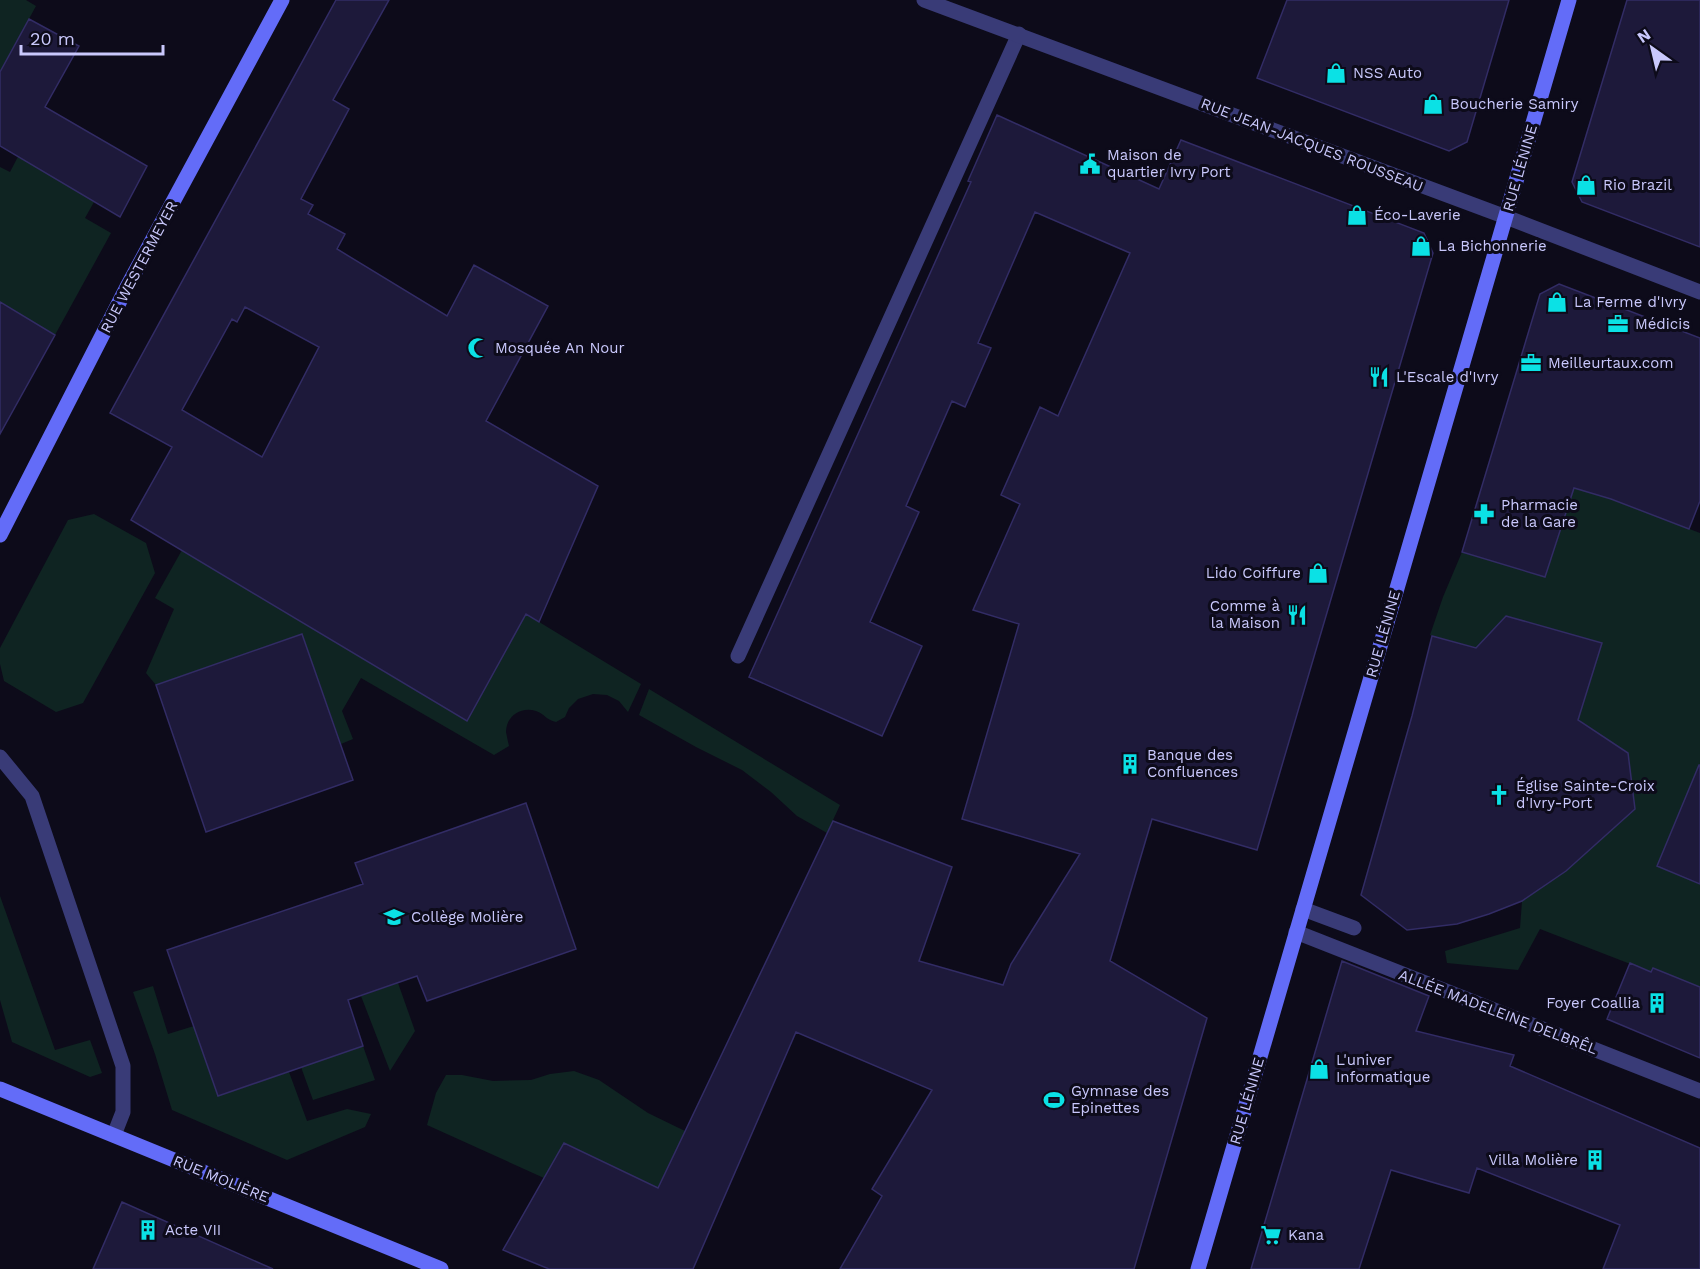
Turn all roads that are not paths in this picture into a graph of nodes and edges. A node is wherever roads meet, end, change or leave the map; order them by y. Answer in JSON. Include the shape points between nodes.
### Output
{"nodes":[{"id":1,"x":282,"y":0,"type":"edge"},
{"id":2,"x":924,"y":0,"type":"edge"},
{"id":3,"x":1569,"y":0,"type":"edge"},
{"id":4,"x":1019,"y":34,"type":"junction"},
{"id":5,"x":1506,"y":217,"type":"junction"},
{"id":6,"x":1700,"y":292,"type":"edge"},
{"id":7,"x":0,"y":535,"type":"edge"},
{"id":8,"x":738,"y":656,"type":"dead end"},
{"id":9,"x":0,"y":757,"type":"edge"},
{"id":10,"x":1303,"y":909,"type":"junction"},
{"id":11,"x":1354,"y":928,"type":"dead end"},
{"id":12,"x":1296,"y":932,"type":"junction"},
{"id":13,"x":0,"y":1089,"type":"edge"},
{"id":14,"x":1700,"y":1091,"type":"edge"},
{"id":15,"x":114,"y":1136,"type":"junction"},
{"id":16,"x":441,"y":1269,"type":"edge"},
{"id":17,"x":1198,"y":1269,"type":"edge"}],
"edges":[{"from":1,"to":7,"type":"main road","name":"RUE WESTERMEYER"},
{"from":2,"to":4,"type":"street","name":"RUE JEAN-JACQUES ROUSSEAU"},
{"from":3,"to":5,"type":"main road","name":"RUE LÉNINE"},
{"from":4,"to":5,"type":"street","name":"RUE JEAN-JACQUES ROUSSEAU"},
{"from":4,"to":8,"type":"street"},
{"from":5,"to":6,"type":"street","name":"RUE JEAN-JACQUES ROUSSEAU"},
{"from":5,"to":10,"type":"main road","name":"RUE LÉNINE"},
{"from":9,"to":15,"type":"street","via":[[32,796],[123,1066],[123,1112]]},
{"from":10,"to":11,"type":"street"},
{"from":10,"to":12,"type":"main road","name":"RUE LÉNINE"},
{"from":12,"to":14,"type":"street","name":"ALLÉE MADELEINE DELBRÊL"},
{"from":12,"to":17,"type":"main road","name":"RUE LÉNINE"},
{"from":13,"to":15,"type":"main road","name":"RUE MOLIÈRE"},
{"from":15,"to":16,"type":"main road","name":"RUE MOLIÈRE"}]}
